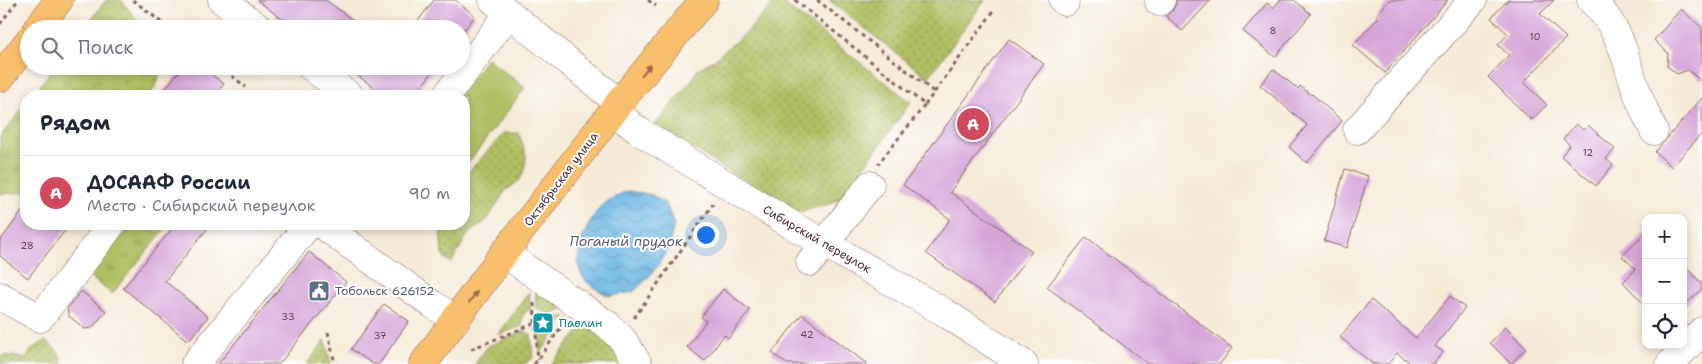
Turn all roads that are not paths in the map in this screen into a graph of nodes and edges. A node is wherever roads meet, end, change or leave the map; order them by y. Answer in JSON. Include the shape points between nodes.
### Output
{"nodes":[{"id":1,"x":59,"y":0,"type":"edge"},
{"id":2,"x":222,"y":0,"type":"edge"},
{"id":3,"x":704,"y":0,"type":"edge"},
{"id":4,"x":1473,"y":0,"type":"edge"},
{"id":5,"x":1591,"y":0,"type":"edge"},
{"id":6,"x":501,"y":6,"type":"edge"},
{"id":7,"x":45,"y":20,"type":"edge"},
{"id":8,"x":248,"y":20,"type":"edge"},
{"id":9,"x":20,"y":52,"type":"edge"},
{"id":10,"x":470,"y":57,"type":"edge"},
{"id":11,"x":322,"y":75,"type":"edge"},
{"id":12,"x":459,"y":75,"type":"edge"},
{"id":13,"x":0,"y":78,"type":"edge"},
{"id":14,"x":342,"y":90,"type":"edge"},
{"id":15,"x":450,"y":90,"type":"edge"},
{"id":16,"x":616,"y":107,"type":"junction"},
{"id":17,"x":1357,"y":130,"type":"dead end"},
{"id":18,"x":1654,"y":132,"type":"dead end"},
{"id":19,"x":872,"y":177,"type":"road end"},
{"id":20,"x":107,"y":230,"type":"edge"},
{"id":21,"x":304,"y":230,"type":"edge"},
{"id":22,"x":329,"y":230,"type":"edge"},
{"id":23,"x":504,"y":253,"type":"junction"},
{"id":24,"x":818,"y":253,"type":"junction"},
{"id":25,"x":0,"y":296,"type":"edge"},
{"id":26,"x":456,"y":320,"type":"junction"},
{"id":27,"x":1702,"y":330,"type":"edge"},
{"id":28,"x":195,"y":364,"type":"edge"},
{"id":29,"x":423,"y":364,"type":"edge"},
{"id":30,"x":638,"y":364,"type":"edge"},
{"id":31,"x":1024,"y":364,"type":"edge"},
{"id":32,"x":1670,"y":364,"type":"edge"}],
"edges":[{"from":1,"to":7,"type":"main road"},
{"from":2,"to":8,"type":"street"},
{"from":16,"to":3,"type":"main road","name":"Октябрьская улица","one_way":true},
{"from":4,"to":17,"type":"street"},
{"from":5,"to":18,"type":"street","via":[[1613,24]]},
{"from":6,"to":10,"type":"street"},
{"from":6,"to":16,"type":"street","name":"Сибирский переулок"},
{"from":9,"to":13,"type":"main road"},
{"from":11,"to":14,"type":"street"},
{"from":12,"to":15,"type":"street"},
{"from":16,"to":23,"type":"main road","name":"Октябрьская улица"},
{"from":16,"to":24,"type":"street","name":"Сибирский переулок","via":[[639,131]]},
{"from":19,"to":24,"type":"street"},
{"from":20,"to":25,"type":"street","via":[[40,318]]},
{"from":21,"to":28,"type":"street"},
{"from":22,"to":26,"type":"street"},
{"from":26,"to":23,"type":"main road","name":"Октябрьская улица","one_way":true},
{"from":23,"to":30,"type":"street","via":[[609,326],[623,340]]},
{"from":24,"to":31,"type":"street","name":"Сибирский переулок","via":[[944,312]]},
{"from":26,"to":29,"type":"main road","name":"Октябрьская улица"},
{"from":27,"to":32,"type":"street"}]}
